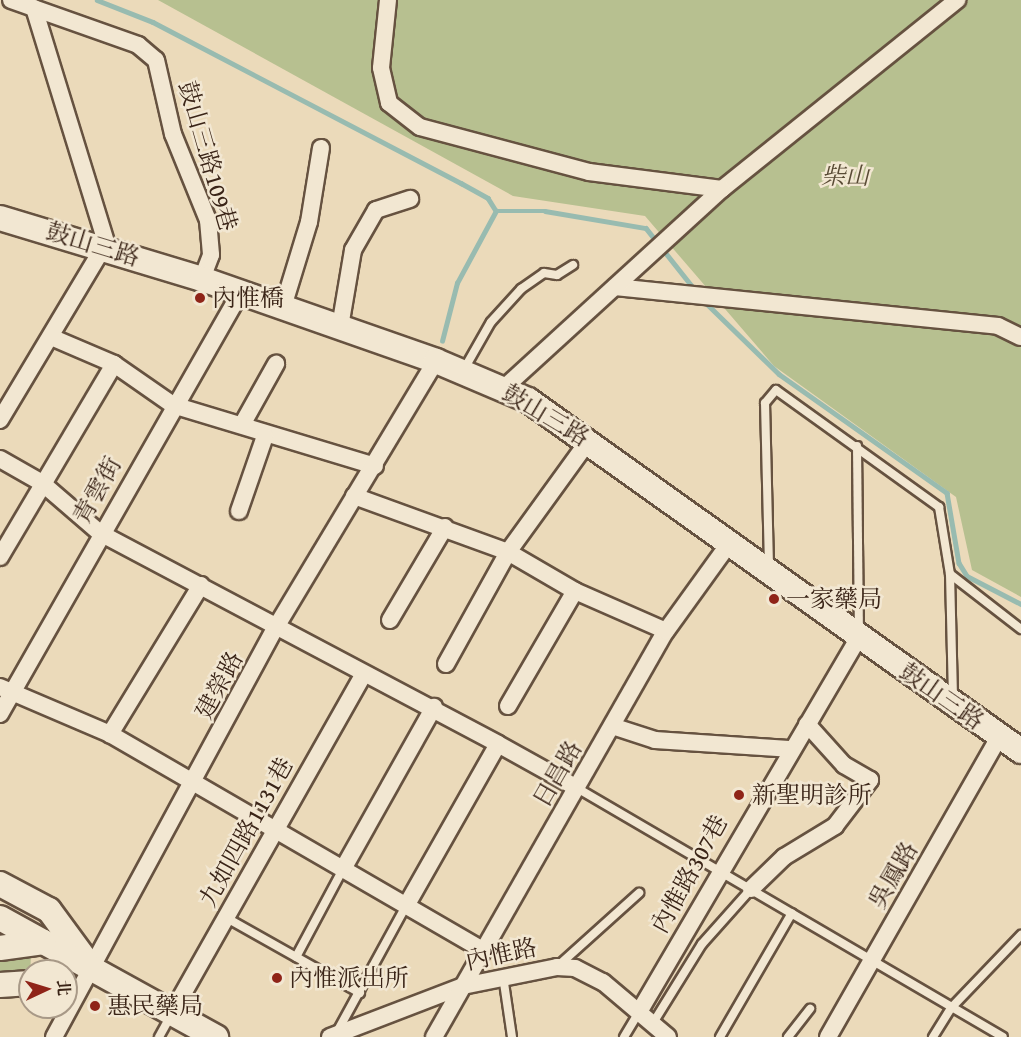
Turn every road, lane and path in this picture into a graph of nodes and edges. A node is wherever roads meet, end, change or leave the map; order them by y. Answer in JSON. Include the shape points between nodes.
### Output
{"nodes":[{"id":1,"x":11,"y":0,"type":"edge"},
{"id":2,"x":388,"y":0,"type":"edge"},
{"id":3,"x":957,"y":0,"type":"edge"},
{"id":4,"x":33,"y":8,"type":"junction"},
{"id":5,"x":321,"y":148,"type":"dead end"},
{"id":6,"x":722,"y":189,"type":"junction"},
{"id":7,"x":410,"y":199,"type":"dead end"},
{"id":8,"x":0,"y":217,"type":"edge"},
{"id":9,"x":106,"y":248,"type":"junction"},
{"id":10,"x":573,"y":265,"type":"dead end"},
{"id":11,"x":202,"y":279,"type":"junction"},
{"id":12,"x":615,"y":287,"type":"junction"},
{"id":13,"x":241,"y":292,"type":"junction"},
{"id":14,"x":283,"y":307,"type":"junction"},
{"id":15,"x":340,"y":327,"type":"junction"},
{"id":16,"x":51,"y":337,"type":"junction"},
{"id":17,"x":1021,"y":337,"type":"edge"},
{"id":18,"x":436,"y":361,"type":"junction"},
{"id":19,"x":114,"y":364,"type":"junction"},
{"id":20,"x":276,"y":364,"type":"dead end"},
{"id":21,"x":463,"y":372,"type":"junction"},
{"id":22,"x":504,"y":388,"type":"junction"},
{"id":23,"x":172,"y":405,"type":"junction"},
{"id":24,"x":0,"y":420,"type":"edge"},
{"id":25,"x":243,"y":423,"type":"junction"},
{"id":26,"x":265,"y":436,"type":"junction"},
{"id":27,"x":589,"y":440,"type":"junction"},
{"id":28,"x":857,"y":446,"type":"junction"},
{"id":29,"x":0,"y":459,"type":"edge"},
{"id":30,"x":375,"y":466,"type":"junction"},
{"id":31,"x":42,"y":483,"type":"junction"},
{"id":32,"x":354,"y":496,"type":"junction"},
{"id":33,"x":239,"y":511,"type":"dead end"},
{"id":34,"x":445,"y":527,"type":"junction"},
{"id":35,"x":100,"y":533,"type":"junction"},
{"id":36,"x":731,"y":541,"type":"junction"},
{"id":37,"x":508,"y":552,"type":"junction"},
{"id":38,"x":0,"y":557,"type":"edge"},
{"id":39,"x":769,"y":570,"type":"junction"},
{"id":40,"x":950,"y":574,"type":"junction"},
{"id":41,"x":201,"y":585,"type":"junction"},
{"id":42,"x":575,"y":591,"type":"junction"},
{"id":43,"x":390,"y":620,"type":"dead end"},
{"id":44,"x":276,"y":627,"type":"junction"},
{"id":45,"x":1021,"y":629,"type":"edge"},
{"id":46,"x":666,"y":632,"type":"junction"},
{"id":47,"x":859,"y":637,"type":"junction"},
{"id":48,"x":446,"y":664,"type":"dead end"},
{"id":49,"x":363,"y":675,"type":"junction"},
{"id":50,"x":6,"y":691,"type":"edge"},
{"id":51,"x":953,"y":702,"type":"junction"},
{"id":52,"x":508,"y":706,"type":"dead end"},
{"id":53,"x":434,"y":707,"type":"junction"},
{"id":54,"x":0,"y":714,"type":"edge"},
{"id":55,"x":807,"y":724,"type":"junction"},
{"id":56,"x":612,"y":726,"type":"junction"},
{"id":57,"x":110,"y":734,"type":"junction"},
{"id":58,"x":1000,"y":736,"type":"junction"},
{"id":59,"x":498,"y":744,"type":"junction"},
{"id":60,"x":789,"y":749,"type":"junction"},
{"id":61,"x":1021,"y":752,"type":"edge"},
{"id":62,"x":194,"y":783,"type":"junction"},
{"id":63,"x":577,"y":788,"type":"junction"},
{"id":64,"x":273,"y":829,"type":"junction"},
{"id":65,"x":343,"y":869,"type":"junction"},
{"id":66,"x":718,"y":870,"type":"junction"},
{"id":67,"x":0,"y":884,"type":"edge"},
{"id":68,"x":751,"y":889,"type":"junction"},
{"id":69,"x":639,"y":893,"type":"dead end"},
{"id":70,"x":406,"y":906,"type":"junction"},
{"id":71,"x":792,"y":913,"type":"junction"},
{"id":72,"x":225,"y":917,"type":"junction"},
{"id":73,"x":0,"y":918,"type":"edge"},
{"id":74,"x":1021,"y":935,"type":"edge"},
{"id":75,"x":44,"y":942,"type":"junction"},
{"id":76,"x":0,"y":948,"type":"edge"},
{"id":77,"x":482,"y":950,"type":"junction"},
{"id":78,"x":296,"y":957,"type":"junction"},
{"id":79,"x":872,"y":961,"type":"junction"},
{"id":80,"x":557,"y":967,"type":"junction"},
{"id":81,"x":92,"y":969,"type":"junction"},
{"id":82,"x":78,"y":973,"type":"edge"},
{"id":83,"x":503,"y":976,"type":"junction"},
{"id":84,"x":18,"y":984,"type":"edge"},
{"id":85,"x":0,"y":985,"type":"edge"},
{"id":86,"x":463,"y":986,"type":"junction"},
{"id":87,"x":360,"y":993,"type":"junction"},
{"id":88,"x":952,"y":1007,"type":"junction"},
{"id":89,"x":810,"y":1009,"type":"dead end"},
{"id":90,"x":639,"y":1012,"type":"junction"},
{"id":91,"x":172,"y":1013,"type":"junction"},
{"id":92,"x":653,"y":1023,"type":"junction"},
{"id":93,"x":333,"y":1035,"type":"edge"},
{"id":94,"x":54,"y":1037,"type":"edge"},
{"id":95,"x":159,"y":1037,"type":"edge"},
{"id":96,"x":216,"y":1037,"type":"edge"},
{"id":97,"x":434,"y":1037,"type":"edge"},
{"id":98,"x":512,"y":1037,"type":"edge"},
{"id":99,"x":624,"y":1037,"type":"edge"},
{"id":100,"x":668,"y":1037,"type":"edge"},
{"id":101,"x":720,"y":1037,"type":"edge"},
{"id":102,"x":788,"y":1037,"type":"edge"},
{"id":103,"x":828,"y":1037,"type":"edge"},
{"id":104,"x":931,"y":1037,"type":"edge"},
{"id":105,"x":1003,"y":1037,"type":"edge"}],
"edges":[{"from":1,"to":4,"type":"street","name":"鼓山三路109巷"},
{"from":2,"to":6,"type":"street","via":[[381,68],[389,103],[420,127],[589,172]]},
{"from":3,"to":6,"type":"street"},
{"from":4,"to":9,"type":"street"},
{"from":4,"to":11,"type":"street","name":"鼓山三路109巷","via":[[138,45],[156,60],[173,134],[208,220],[211,255]]},
{"from":5,"to":14,"type":"street","via":[[309,222]]},
{"from":6,"to":12,"type":"street"},
{"from":7,"to":15,"type":"street","via":[[376,210],[353,250]]},
{"from":8,"to":9,"type":"street","name":"鼓山三路"},
{"from":9,"to":11,"type":"street","name":"鼓山三路"},
{"from":9,"to":16,"type":"street"},
{"from":10,"to":21,"type":"lane","via":[[557,275],[544,273],[521,290],[491,322]]},
{"from":11,"to":13,"type":"street","name":"鼓山三路"},
{"from":12,"to":17,"type":"street","via":[[998,326]]},
{"from":12,"to":22,"type":"street"},
{"from":13,"to":14,"type":"street","name":"鼓山三路"},
{"from":13,"to":23,"type":"street","name":"青雲街"},
{"from":14,"to":15,"type":"street","name":"鼓山三路"},
{"from":15,"to":18,"type":"street","name":"鼓山三路"},
{"from":16,"to":19,"type":"street"},
{"from":16,"to":24,"type":"street"},
{"from":18,"to":21,"type":"street","name":"鼓山三路"},
{"from":18,"to":30,"type":"street","name":"建榮路"},
{"from":19,"to":23,"type":"street"},
{"from":19,"to":31,"type":"street"},
{"from":20,"to":25,"type":"street"},
{"from":21,"to":22,"type":"street","name":"鼓山三路"},
{"from":22,"to":27,"type":"street","name":"鼓山三路"},
{"from":23,"to":25,"type":"street"},
{"from":23,"to":35,"type":"street","name":"青雲街"},
{"from":25,"to":26,"type":"street"},
{"from":26,"to":30,"type":"street"},
{"from":26,"to":33,"type":"street"},
{"from":27,"to":36,"type":"street","name":"鼓山三路"},
{"from":27,"to":37,"type":"street"},
{"from":28,"to":39,"type":"lane","via":[[776,390],[765,403]]},
{"from":28,"to":40,"type":"lane","via":[[939,507]]},
{"from":28,"to":47,"type":"lane"},
{"from":29,"to":31,"type":"street"},
{"from":30,"to":32,"type":"street","name":"建榮路"},
{"from":31,"to":35,"type":"street"},
{"from":31,"to":38,"type":"street"},
{"from":32,"to":34,"type":"street"},
{"from":32,"to":44,"type":"street","name":"建榮路"},
{"from":34,"to":37,"type":"street"},
{"from":34,"to":43,"type":"street"},
{"from":35,"to":41,"type":"street"},
{"from":35,"to":50,"type":"street","name":"青雲街"},
{"from":36,"to":39,"type":"street","name":"鼓山三路"},
{"from":36,"to":46,"type":"street","name":"日昌路"},
{"from":37,"to":42,"type":"street"},
{"from":37,"to":48,"type":"street"},
{"from":39,"to":47,"type":"street","name":"鼓山三路"},
{"from":40,"to":45,"type":"lane"},
{"from":40,"to":51,"type":"lane"},
{"from":41,"to":44,"type":"street"},
{"from":41,"to":57,"type":"street"},
{"from":42,"to":46,"type":"street"},
{"from":42,"to":52,"type":"street"},
{"from":44,"to":49,"type":"street"},
{"from":44,"to":62,"type":"street","name":"建榮路"},
{"from":46,"to":56,"type":"street","name":"日昌路"},
{"from":47,"to":51,"type":"street","name":"鼓山三路"},
{"from":47,"to":55,"type":"street","name":"內惟路307巷"},
{"from":49,"to":53,"type":"street"},
{"from":49,"to":64,"type":"street","name":"九如四路1131巷"},
{"from":50,"to":54,"type":"street","name":"青雲街"},
{"from":50,"to":57,"type":"street"},
{"from":51,"to":58,"type":"street","name":"鼓山三路"},
{"from":53,"to":59,"type":"street"},
{"from":53,"to":65,"type":"street"},
{"from":55,"to":60,"type":"street","name":"內惟路307巷"},
{"from":55,"to":68,"type":"street","via":[[844,765],[870,780],[835,826],[784,857]]},
{"from":56,"to":60,"type":"street","via":[[655,740]]},
{"from":56,"to":63,"type":"street","name":"日昌路"},
{"from":57,"to":62,"type":"street"},
{"from":58,"to":61,"type":"street","name":"鼓山三路"},
{"from":58,"to":79,"type":"street","name":"吳鳳路"},
{"from":59,"to":63,"type":"street"},
{"from":59,"to":70,"type":"street"},
{"from":60,"to":66,"type":"street","name":"內惟路307巷"},
{"from":62,"to":64,"type":"street"},
{"from":62,"to":81,"type":"street","name":"建榮路","via":[[112,924]]},
{"from":63,"to":66,"type":"lane"},
{"from":63,"to":77,"type":"street","name":"日昌路"},
{"from":64,"to":65,"type":"street"},
{"from":64,"to":72,"type":"street","name":"九如四路1131巷"},
{"from":65,"to":70,"type":"street"},
{"from":65,"to":78,"type":"lane"},
{"from":66,"to":68,"type":"lane"},
{"from":66,"to":90,"type":"street","name":"內惟路307巷"},
{"from":67,"to":81,"type":"street","via":[[49,910]]},
{"from":68,"to":71,"type":"lane"},
{"from":68,"to":92,"type":"lane","via":[[702,944]]},
{"from":69,"to":80,"type":"lane","name":"內惟路307巷"},
{"from":70,"to":77,"type":"street"},
{"from":70,"to":87,"type":"lane"},
{"from":71,"to":79,"type":"lane"},
{"from":71,"to":101,"type":"lane"},
{"from":72,"to":78,"type":"lane"},
{"from":72,"to":91,"type":"street","name":"九如四路1131巷"},
{"from":73,"to":75,"type":"street"},
{"from":74,"to":88,"type":"lane"},
{"from":75,"to":76,"type":"street"},
{"from":75,"to":81,"type":"street"},
{"from":77,"to":86,"type":"street","name":"日昌路"},
{"from":78,"to":87,"type":"lane"},
{"from":79,"to":88,"type":"lane"},
{"from":79,"to":103,"type":"street","name":"吳鳳路"},
{"from":80,"to":83,"type":"street","name":"內惟路"},
{"from":80,"to":90,"type":"street","name":"內惟路","via":[[575,968],[603,982]]},
{"from":81,"to":82,"type":"street"},
{"from":81,"to":91,"type":"street"},
{"from":81,"to":94,"type":"street","name":"建榮路"},
{"from":83,"to":86,"type":"street","name":"內惟路"},
{"from":83,"to":98,"type":"lane"},
{"from":84,"to":85,"type":"street"},
{"from":86,"to":93,"type":"street","name":"內惟路"},
{"from":86,"to":97,"type":"street","name":"日昌路"},
{"from":87,"to":93,"type":"lane"},
{"from":88,"to":104,"type":"lane"},
{"from":88,"to":105,"type":"lane"},
{"from":89,"to":102,"type":"lane"},
{"from":90,"to":92,"type":"street","name":"內惟路"},
{"from":90,"to":99,"type":"lane"},
{"from":91,"to":95,"type":"lane"},
{"from":91,"to":96,"type":"street"},
{"from":92,"to":100,"type":"street","name":"內惟路"}]}
